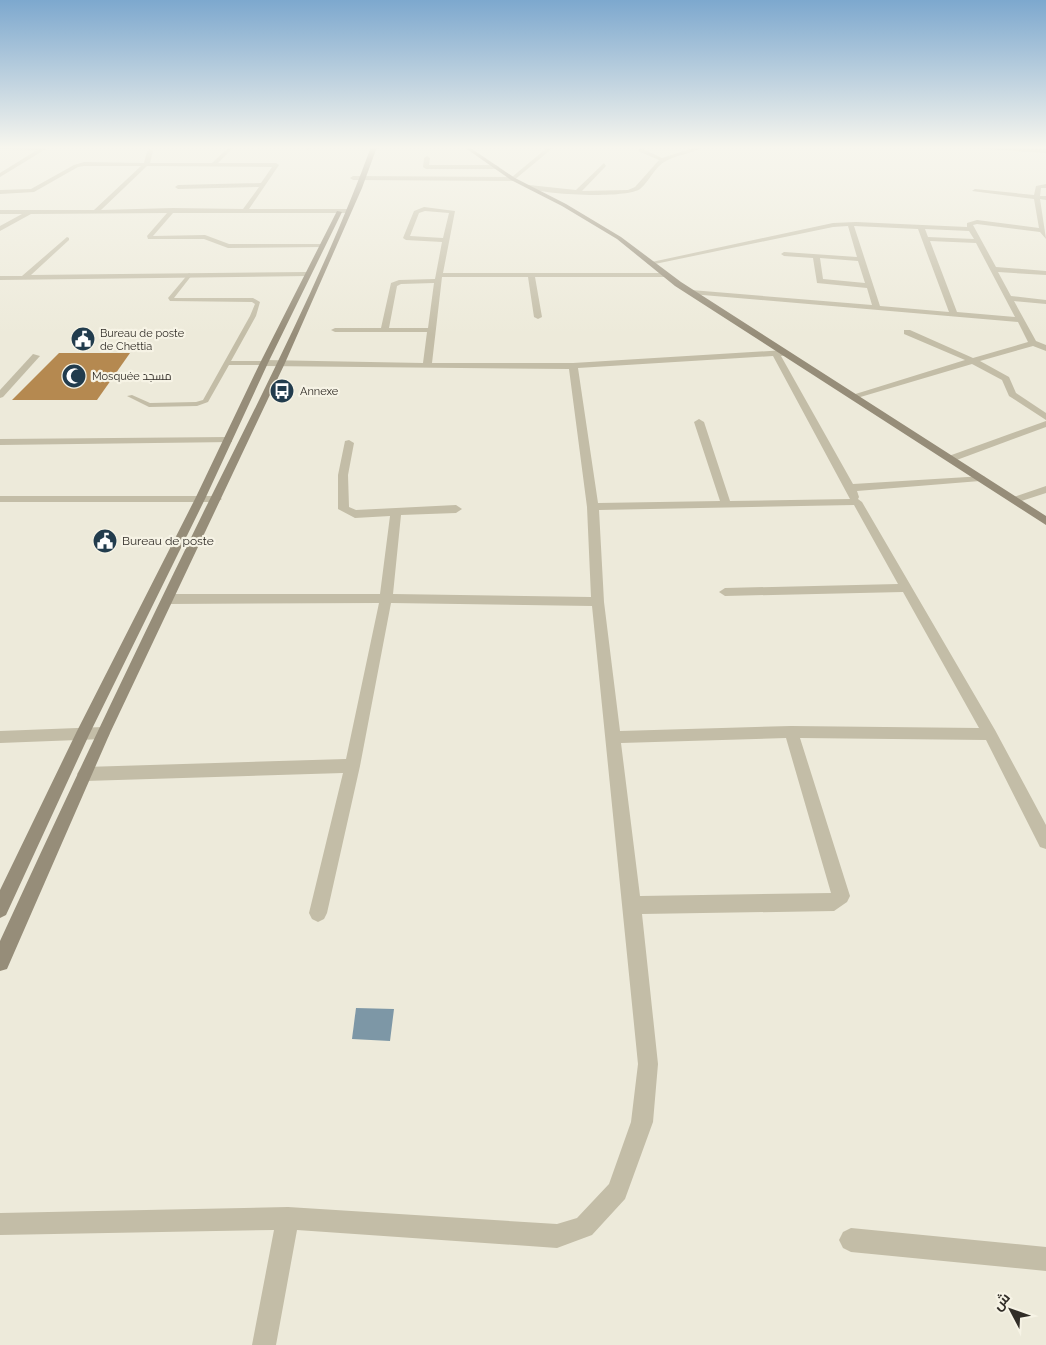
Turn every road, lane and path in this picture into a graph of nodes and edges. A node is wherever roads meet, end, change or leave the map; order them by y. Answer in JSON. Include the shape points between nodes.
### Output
{"nodes":[{"id":1,"x":97,"y":210,"type":"joint"},
{"id":2,"x":173,"y":210,"type":"junction"},
{"id":3,"x":246,"y":210,"type":"joint"},
{"id":4,"x":422,"y":210,"type":"edge"},
{"id":5,"x":435,"y":210,"type":"edge"},
{"id":6,"x":572,"y":210,"type":"edge"},
{"id":7,"x":1040,"y":210,"type":"edge"},
{"id":8,"x":344,"y":211,"type":"junction"},
{"id":9,"x":0,"y":212,"type":"edge"},
{"id":10,"x":30,"y":212,"type":"junction"},
{"id":11,"x":850,"y":224,"type":"junction"},
{"id":12,"x":921,"y":227,"type":"junction"},
{"id":13,"x":0,"y":229,"type":"edge"},
{"id":14,"x":970,"y":229,"type":"junction"},
{"id":15,"x":1045,"y":233,"type":"edge"},
{"id":16,"x":66,"y":239,"type":"dead end"},
{"id":17,"x":926,"y":239,"type":"junction"},
{"id":18,"x":446,"y":240,"type":"junction"},
{"id":19,"x":977,"y":241,"type":"junction"},
{"id":20,"x":321,"y":245,"type":"junction"},
{"id":21,"x":784,"y":254,"type":"dead end"},
{"id":22,"x":816,"y":256,"type":"junction"},
{"id":23,"x":861,"y":259,"type":"junction"},
{"id":24,"x":650,"y":262,"type":"junction"},
{"id":25,"x":992,"y":268,"type":"junction"},
{"id":26,"x":1046,"y":272,"type":"edge"},
{"id":27,"x":307,"y":274,"type":"junction"},
{"id":28,"x":189,"y":275,"type":"junction"},
{"id":29,"x":531,"y":275,"type":"junction"},
{"id":30,"x":666,"y":275,"type":"junction"},
{"id":31,"x":0,"y":278,"type":"edge"},
{"id":32,"x":25,"y":278,"type":"junction"},
{"id":33,"x":439,"y":278,"type":"junction"},
{"id":34,"x":870,"y":286,"type":"junction"},
{"id":35,"x":691,"y":292,"type":"junction"},
{"id":36,"x":1009,"y":298,"type":"junction"},
{"id":37,"x":1046,"y":302,"type":"edge"},
{"id":38,"x":877,"y":308,"type":"junction"},
{"id":39,"x":954,"y":314,"type":"junction"},
{"id":40,"x":538,"y":317,"type":"dead end"},
{"id":41,"x":1021,"y":320,"type":"junction"},
{"id":42,"x":335,"y":330,"type":"dead end"},
{"id":43,"x":384,"y":330,"type":"junction"},
{"id":44,"x":432,"y":330,"type":"junction"},
{"id":45,"x":907,"y":332,"type":"dead end"},
{"id":46,"x":1033,"y":343,"type":"junction"},
{"id":47,"x":1046,"y":348,"type":"edge"},
{"id":48,"x":781,"y":354,"type":"junction"},
{"id":49,"x":36,"y":356,"type":"dead end"},
{"id":50,"x":973,"y":360,"type":"junction"},
{"id":51,"x":227,"y":363,"type":"junction"},
{"id":52,"x":264,"y":363,"type":"junction"},
{"id":53,"x":281,"y":363,"type":"junction"},
{"id":54,"x":427,"y":366,"type":"junction"},
{"id":55,"x":573,"y":366,"type":"junction"},
{"id":56,"x":0,"y":395,"type":"edge"},
{"id":57,"x":130,"y":396,"type":"dead end"},
{"id":58,"x":854,"y":396,"type":"junction"},
{"id":59,"x":1046,"y":417,"type":"edge"},
{"id":60,"x":699,"y":422,"type":"dead end"},
{"id":61,"x":1046,"y":424,"type":"edge"},
{"id":62,"x":228,"y":440,"type":"junction"},
{"id":63,"x":0,"y":442,"type":"edge"},
{"id":64,"x":349,"y":443,"type":"dead end"},
{"id":65,"x":950,"y":459,"type":"junction"},
{"id":66,"x":980,"y":478,"type":"junction"},
{"id":67,"x":850,"y":488,"type":"junction"},
{"id":68,"x":1046,"y":489,"type":"edge"},
{"id":69,"x":0,"y":499,"type":"edge"},
{"id":70,"x":200,"y":499,"type":"junction"},
{"id":71,"x":217,"y":499,"type":"junction"},
{"id":72,"x":1015,"y":500,"type":"junction"},
{"id":73,"x":857,"y":502,"type":"junction"},
{"id":74,"x":726,"y":504,"type":"junction"},
{"id":75,"x":593,"y":508,"type":"junction"},
{"id":76,"x":456,"y":509,"type":"dead end"},
{"id":77,"x":396,"y":512,"type":"junction"},
{"id":78,"x":1046,"y":521,"type":"edge"},
{"id":79,"x":907,"y":588,"type":"junction"},
{"id":80,"x":724,"y":592,"type":"dead end"},
{"id":81,"x":386,"y":598,"type":"junction"},
{"id":82,"x":168,"y":599,"type":"junction"},
{"id":83,"x":598,"y":602,"type":"junction"},
{"id":84,"x":791,"y":732,"type":"junction"},
{"id":85,"x":103,"y":733,"type":"junction"},
{"id":86,"x":82,"y":734,"type":"junction"},
{"id":87,"x":990,"y":734,"type":"junction"},
{"id":88,"x":0,"y":737,"type":"edge"},
{"id":89,"x":614,"y":737,"type":"junction"},
{"id":90,"x":352,"y":766,"type":"junction"},
{"id":91,"x":85,"y":774,"type":"junction"},
{"id":92,"x":1046,"y":841,"type":"edge"},
{"id":93,"x":632,"y":905,"type":"junction"},
{"id":94,"x":0,"y":909,"type":"edge"},
{"id":95,"x":318,"y":913,"type":"dead end"},
{"id":96,"x":0,"y":962,"type":"edge"},
{"id":97,"x":288,"y":1218,"type":"junction"},
{"id":98,"x":0,"y":1224,"type":"edge"},
{"id":99,"x":851,"y":1240,"type":"dead end"},
{"id":100,"x":1046,"y":1259,"type":"edge"},
{"id":101,"x":264,"y":1345,"type":"edge"}],
"edges":[{"from":1,"to":2,"type":"street"},
{"from":1,"to":10,"type":"street"},
{"from":2,"to":3,"type":"street"},
{"from":2,"to":20,"type":"street","via":[[150,238],[205,238],[228,246]]},
{"from":3,"to":8,"type":"street"},
{"from":4,"to":18,"type":"street","via":[[416,212],[406,238]]},
{"from":5,"to":18,"type":"street","via":[[452,211]]},
{"from":6,"to":24,"type":"main road"},
{"from":7,"to":15,"type":"street"},
{"from":8,"to":20,"type":"main road"},
{"from":8,"to":53,"type":"main road"},
{"from":9,"to":10,"type":"street"},
{"from":10,"to":13,"type":"street"},
{"from":11,"to":12,"type":"street"},
{"from":11,"to":23,"type":"street"},
{"from":11,"to":24,"type":"street","via":[[823,226]]},
{"from":12,"to":14,"type":"street"},
{"from":12,"to":17,"type":"street"},
{"from":14,"to":15,"type":"street","via":[[971,222]]},
{"from":14,"to":19,"type":"street"},
{"from":16,"to":32,"type":"street"},
{"from":17,"to":19,"type":"street"},
{"from":17,"to":39,"type":"street"},
{"from":18,"to":33,"type":"street"},
{"from":19,"to":25,"type":"street"},
{"from":20,"to":27,"type":"main road"},
{"from":21,"to":22,"type":"street"},
{"from":22,"to":23,"type":"street"},
{"from":22,"to":34,"type":"street","via":[[820,281]]},
{"from":23,"to":34,"type":"street"},
{"from":24,"to":30,"type":"main road"},
{"from":25,"to":26,"type":"street"},
{"from":25,"to":36,"type":"street"},
{"from":27,"to":28,"type":"street"},
{"from":27,"to":52,"type":"main road"},
{"from":28,"to":32,"type":"street"},
{"from":28,"to":51,"type":"lane","via":[[172,300],[253,300],[258,303]]},
{"from":29,"to":30,"type":"street"},
{"from":29,"to":33,"type":"street"},
{"from":29,"to":40,"type":"street"},
{"from":30,"to":35,"type":"main road"},
{"from":31,"to":32,"type":"street"},
{"from":33,"to":43,"type":"street","via":[[394,285]]},
{"from":33,"to":44,"type":"street"},
{"from":34,"to":38,"type":"street"},
{"from":35,"to":38,"type":"street"},
{"from":35,"to":48,"type":"main road"},
{"from":36,"to":37,"type":"street"},
{"from":36,"to":41,"type":"street"},
{"from":38,"to":39,"type":"street"},
{"from":39,"to":41,"type":"street"},
{"from":41,"to":46,"type":"street"},
{"from":42,"to":43,"type":"street"},
{"from":43,"to":44,"type":"street"},
{"from":44,"to":54,"type":"street"},
{"from":45,"to":50,"type":"street"},
{"from":46,"to":47,"type":"street"},
{"from":46,"to":50,"type":"street"},
{"from":48,"to":55,"type":"street"},
{"from":48,"to":58,"type":"main road"},
{"from":48,"to":67,"type":"street"},
{"from":49,"to":56,"type":"street"},
{"from":50,"to":58,"type":"street"},
{"from":50,"to":59,"type":"street","via":[[1006,379],[1012,394]]},
{"from":51,"to":52,"type":"lane"},
{"from":51,"to":57,"type":"lane","via":[[206,401],[201,403],[149,405]]},
{"from":52,"to":53,"type":"street"},
{"from":52,"to":62,"type":"main road"},
{"from":53,"to":54,"type":"street"},
{"from":53,"to":71,"type":"main road"},
{"from":54,"to":55,"type":"street"},
{"from":55,"to":75,"type":"street"},
{"from":58,"to":65,"type":"main road"},
{"from":60,"to":74,"type":"street"},
{"from":61,"to":65,"type":"street"},
{"from":62,"to":63,"type":"street"},
{"from":62,"to":70,"type":"main road"},
{"from":64,"to":77,"type":"street","via":[[343,475],[344,509],[356,514]]},
{"from":65,"to":66,"type":"main road"},
{"from":66,"to":67,"type":"street"},
{"from":66,"to":72,"type":"main road"},
{"from":67,"to":73,"type":"street"},
{"from":68,"to":72,"type":"street"},
{"from":69,"to":70,"type":"street"},
{"from":70,"to":71,"type":"street"},
{"from":70,"to":86,"type":"main road"},
{"from":71,"to":82,"type":"main road"},
{"from":72,"to":78,"type":"main road"},
{"from":73,"to":74,"type":"street"},
{"from":73,"to":79,"type":"street"},
{"from":74,"to":75,"type":"street"},
{"from":75,"to":83,"type":"street"},
{"from":76,"to":77,"type":"street"},
{"from":77,"to":81,"type":"street"},
{"from":79,"to":80,"type":"street"},
{"from":79,"to":87,"type":"street"},
{"from":81,"to":82,"type":"street"},
{"from":81,"to":83,"type":"street"},
{"from":81,"to":90,"type":"street"},
{"from":82,"to":85,"type":"main road"},
{"from":83,"to":89,"type":"street"},
{"from":84,"to":87,"type":"street"},
{"from":84,"to":89,"type":"street"},
{"from":84,"to":93,"type":"street","via":[[841,896],[839,900]]},
{"from":85,"to":86,"type":"street"},
{"from":85,"to":91,"type":"main road"},
{"from":86,"to":88,"type":"street"},
{"from":86,"to":94,"type":"main road"},
{"from":87,"to":92,"type":"street"},
{"from":89,"to":93,"type":"street"},
{"from":90,"to":91,"type":"street"},
{"from":90,"to":95,"type":"street"},
{"from":91,"to":96,"type":"main road"},
{"from":93,"to":97,"type":"street","via":[[648,1064],[642,1122],[617,1191],[584,1226],[557,1236]]},
{"from":97,"to":98,"type":"street"},
{"from":97,"to":101,"type":"street"},
{"from":99,"to":100,"type":"street"}]}
